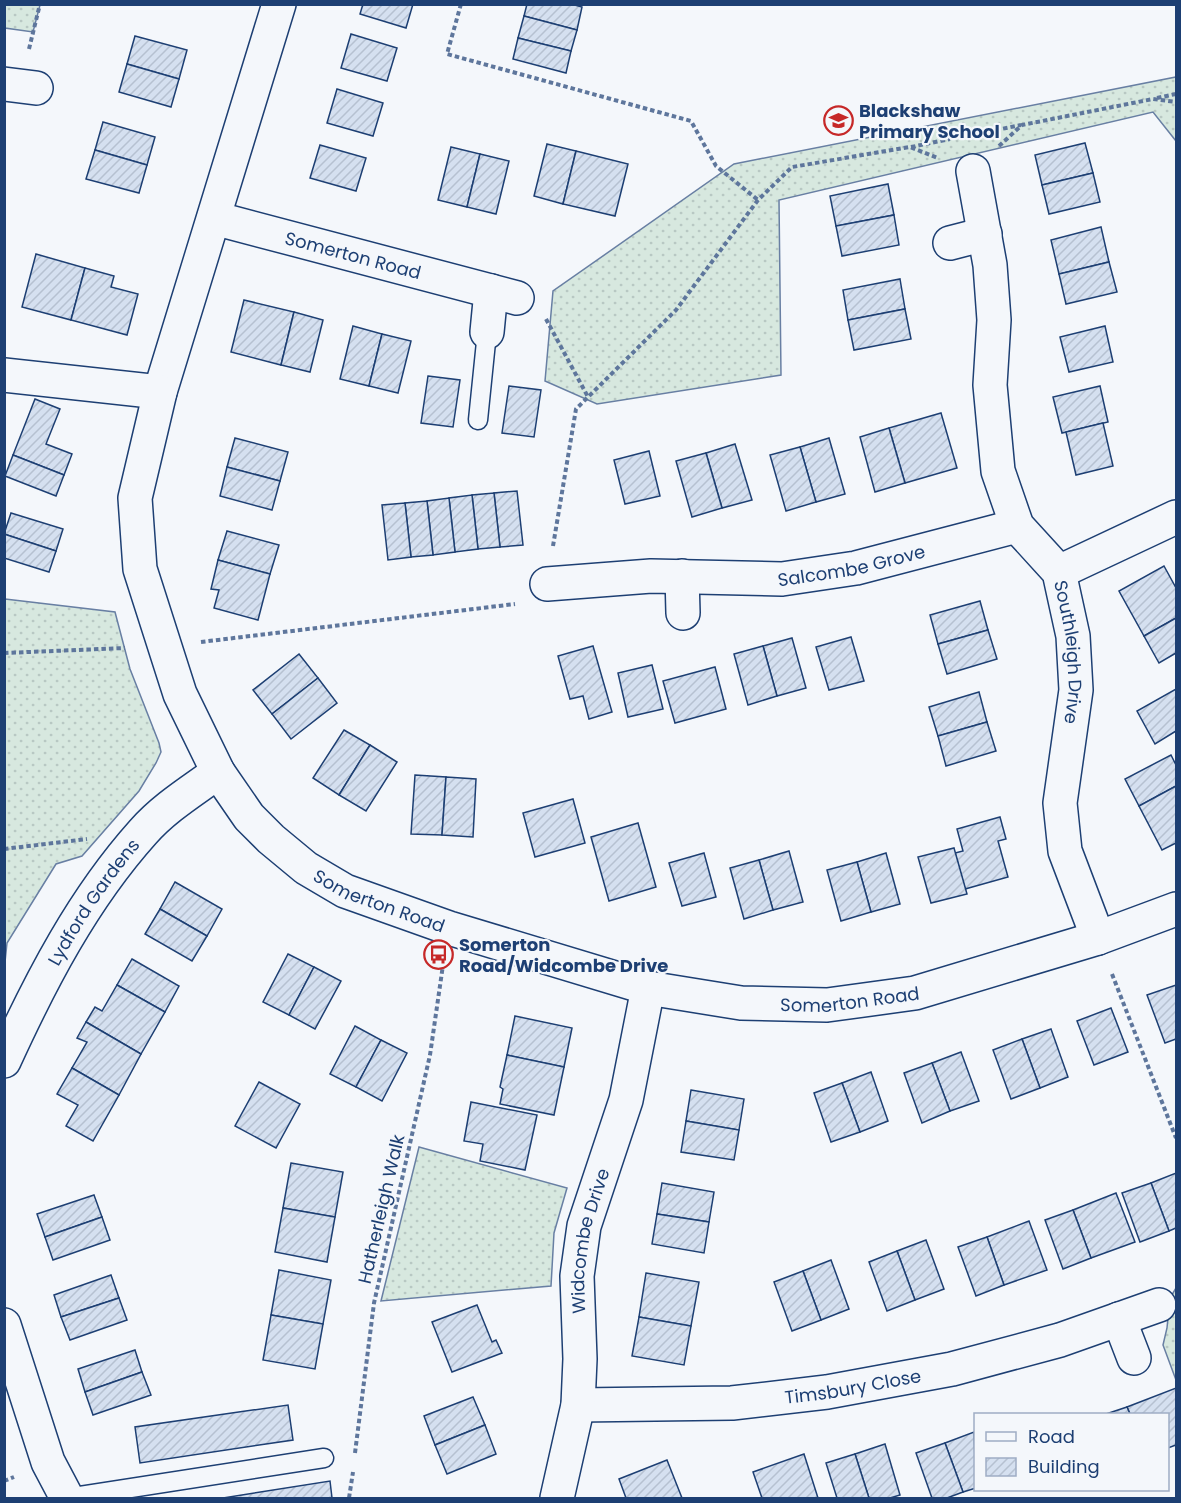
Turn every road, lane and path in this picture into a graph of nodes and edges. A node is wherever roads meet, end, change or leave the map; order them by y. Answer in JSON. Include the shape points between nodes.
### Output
{"nodes":[{"id":1,"x":40,"y":4,"type":"edge"},
{"id":2,"x":279,"y":4,"type":"edge"},
{"id":3,"x":461,"y":4,"type":"edge"},
{"id":4,"x":21,"y":85,"type":"edge"},
{"id":5,"x":1176,"y":94,"type":"edge"},
{"id":6,"x":1153,"y":99,"type":"junction"},
{"id":7,"x":1176,"y":102,"type":"edge"},
{"id":8,"x":973,"y":171,"type":"junction"},
{"id":9,"x":758,"y":200,"type":"junction"},
{"id":10,"x":214,"y":218,"type":"junction"},
{"id":11,"x":985,"y":234,"type":"junction"},
{"id":12,"x":950,"y":243,"type":"dead end"},
{"id":13,"x":504,"y":295,"type":"junction"},
{"id":14,"x":487,"y":332,"type":"joint"},
{"id":15,"x":4,"y":375,"type":"edge"},
{"id":16,"x":160,"y":392,"type":"junction"},
{"id":17,"x":588,"y":398,"type":"junction"},
{"id":18,"x":478,"y":420,"type":"dead end"},
{"id":19,"x":1176,"y":517,"type":"edge"},
{"id":20,"x":1017,"y":526,"type":"junction"},
{"id":21,"x":1059,"y":572,"type":"junction"},
{"id":22,"x":682,"y":576,"type":"junction"},
{"id":23,"x":547,"y":584,"type":"junction"},
{"id":24,"x":682,"y":613,"type":"dead end"},
{"id":25,"x":164,"y":646,"type":"junction"},
{"id":26,"x":4,"y":653,"type":"edge"},
{"id":27,"x":218,"y":772,"type":"junction"},
{"id":28,"x":143,"y":832,"type":"junction"},
{"id":29,"x":4,"y":849,"type":"edge"},
{"id":30,"x":1176,"y":909,"type":"edge"},
{"id":31,"x":449,"y":928,"type":"junction"},
{"id":32,"x":1098,"y":938,"type":"junction"},
{"id":33,"x":648,"y":988,"type":"junction"},
{"id":34,"x":4,"y":1061,"type":"edge"},
{"id":35,"x":1176,"y":1138,"type":"edge"},
{"id":36,"x":1159,"y":1305,"type":"dead end"},
{"id":37,"x":1119,"y":1319,"type":"junction"},
{"id":38,"x":4,"y":1325,"type":"edge"},
{"id":39,"x":1134,"y":1358,"type":"dead end"},
{"id":40,"x":578,"y":1405,"type":"junction"},
{"id":41,"x":324,"y":1458,"type":"dead end"},
{"id":42,"x":67,"y":1498,"type":"edge"},
{"id":43,"x":349,"y":1498,"type":"edge"},
{"id":44,"x":557,"y":1498,"type":"edge"}],
"edges":[{"from":1,"to":4,"type":"path"},
{"from":2,"to":10,"type":"street","name":"Somerton Road"},
{"from":3,"to":9,"type":"path","via":[[447,54],[690,121],[716,166]]},
{"from":5,"to":6,"type":"path"},
{"from":6,"to":7,"type":"path"},
{"from":6,"to":8,"type":"path","via":[[1022,125]]},
{"from":8,"to":9,"type":"path","via":[[910,147],[792,166]]},
{"from":8,"to":11,"type":"street","name":"Southleigh Drive"},
{"from":9,"to":17,"type":"path","via":[[676,310]]},
{"from":10,"to":13,"type":"street","name":"Somerton Road"},
{"from":10,"to":16,"type":"street","name":"Somerton Road"},
{"from":11,"to":12,"type":"street"},
{"from":11,"to":20,"type":"street","name":"Southleigh Drive","via":[[994,320],[990,385],[998,471]]},
{"from":13,"to":14,"type":"street"},
{"from":13,"to":17,"type":"path","via":[[537,303]]},
{"from":14,"to":18,"type":"lane"},
{"from":15,"to":16,"type":"street"},
{"from":16,"to":25,"type":"street","name":"Somerton Road","via":[[135,498],[140,569]]},
{"from":17,"to":23,"type":"path","via":[[576,409]]},
{"from":19,"to":21,"type":"street"},
{"from":20,"to":21,"type":"street","name":"Southleigh Drive"},
{"from":20,"to":22,"type":"street","name":"Salcombe Grove","via":[[856,568],[782,579]]},
{"from":21,"to":32,"type":"street","name":"Southleigh Drive","via":[[1073,636],[1076,690],[1060,803],[1065,851]]},
{"from":22,"to":23,"type":"street","name":"Salcombe Grove"},
{"from":22,"to":24,"type":"street"},
{"from":23,"to":25,"type":"path","via":[[519,604]]},
{"from":25,"to":26,"type":"path"},
{"from":25,"to":27,"type":"street","name":"Somerton Road","via":[[180,694]]},
{"from":27,"to":28,"type":"street","name":"Lydford Gardens"},
{"from":27,"to":31,"type":"street","name":"Somerton Road","via":[[249,817],[306,868],[345,891]]},
{"from":28,"to":29,"type":"path"},
{"from":28,"to":34,"type":"street","name":"Lydford Gardens","via":[[93,895],[31,1003]]},
{"from":30,"to":32,"type":"street","name":"Somerton Road"},
{"from":31,"to":33,"type":"street","name":"Somerton Road"},
{"from":31,"to":43,"type":"path","name":"Hatherleigh Walk","via":[[429,1055],[374,1303]]},
{"from":32,"to":33,"type":"street","name":"Somerton Road","via":[[915,993],[827,1005],[741,1003]]},
{"from":32,"to":35,"type":"path"},
{"from":33,"to":40,"type":"street","name":"Widcombe Drive","via":[[626,1100],[584,1226],[577,1276]]},
{"from":36,"to":37,"type":"street","name":"Timsbury Close"},
{"from":37,"to":39,"type":"street"},
{"from":37,"to":40,"type":"street","name":"Timsbury Close","via":[[1060,1340],[952,1369],[827,1392],[732,1403]]},
{"from":38,"to":42,"type":"street","via":[[48,1462]]},
{"from":40,"to":44,"type":"street","name":"Widcombe Drive"},
{"from":41,"to":42,"type":"lane"}]}
